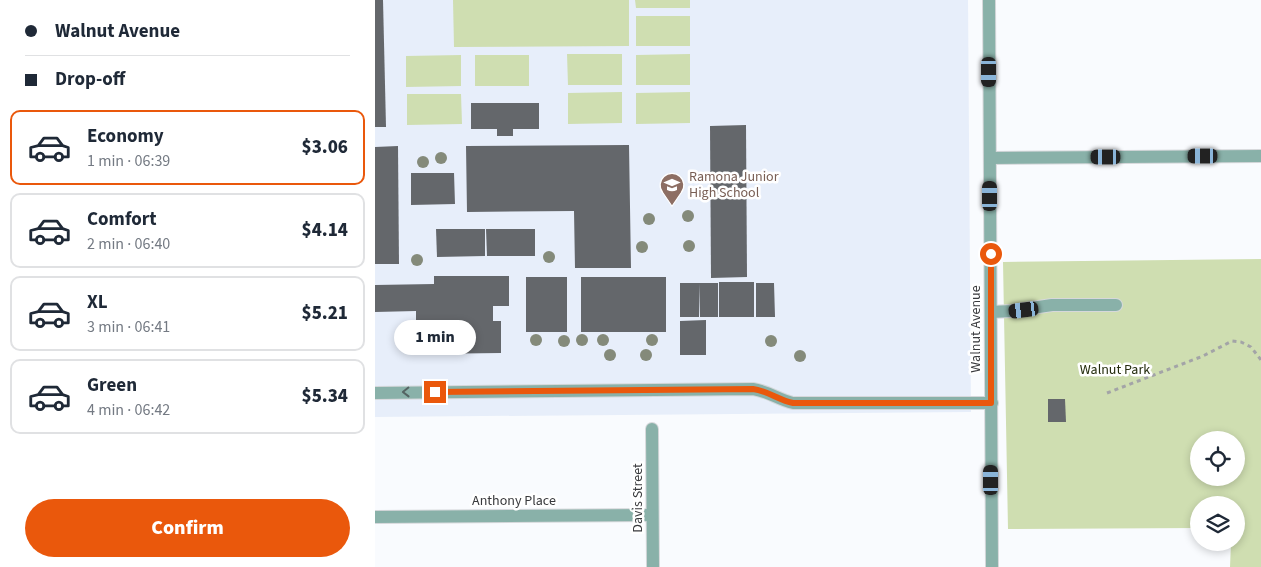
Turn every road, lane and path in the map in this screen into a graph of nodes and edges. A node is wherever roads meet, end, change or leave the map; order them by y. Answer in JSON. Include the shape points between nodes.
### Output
{"nodes":[{"id":1,"x":989,"y":0,"type":"edge"},
{"id":2,"x":1261,"y":156,"type":"edge"},
{"id":3,"x":990,"y":158,"type":"junction"},
{"id":4,"x":1116,"y":305,"type":"dead end"},
{"id":5,"x":991,"y":312,"type":"junction"},
{"id":6,"x":1261,"y":360,"type":"edge"},
{"id":7,"x":375,"y":393,"type":"edge"},
{"id":8,"x":1107,"y":393,"type":"dead end"},
{"id":9,"x":991,"y":403,"type":"junction"},
{"id":10,"x":653,"y":429,"type":"dead end"},
{"id":11,"x":653,"y":516,"type":"junction"},
{"id":12,"x":375,"y":517,"type":"edge"},
{"id":13,"x":653,"y":567,"type":"edge"},
{"id":14,"x":992,"y":567,"type":"edge"}],
"edges":[{"from":1,"to":3,"type":"street","name":"Walnut Avenue"},
{"from":2,"to":3,"type":"street"},
{"from":3,"to":5,"type":"street","name":"Walnut Avenue"},
{"from":4,"to":5,"type":"street","via":[[1052,305]]},
{"from":5,"to":9,"type":"street","name":"Walnut Avenue"},
{"from":6,"to":8,"type":"path","via":[[1251,348],[1232,341],[1203,356]]},
{"from":9,"to":7,"type":"street","one_way":true,"via":[[793,403],[753,389]]},
{"from":9,"to":14,"type":"street","name":"Walnut Avenue"},
{"from":10,"to":11,"type":"street","name":"Davis Street"},
{"from":11,"to":12,"type":"street","name":"Anthony Place"},
{"from":11,"to":13,"type":"street","name":"Davis Street"}]}
